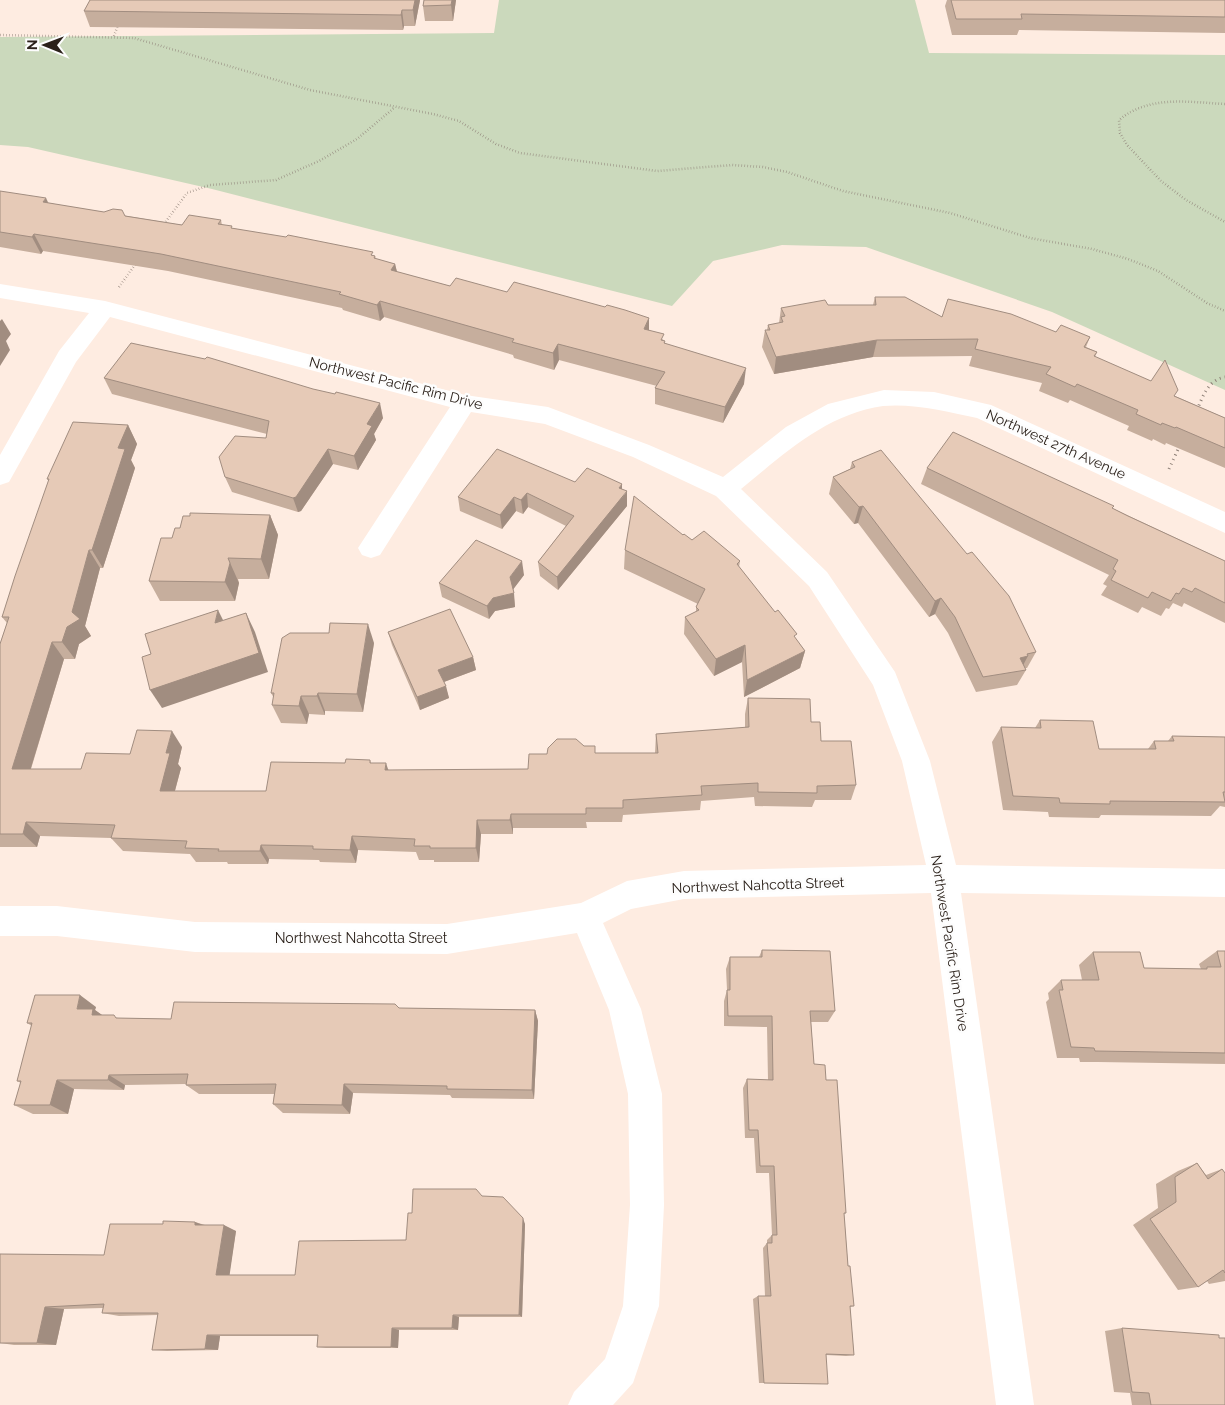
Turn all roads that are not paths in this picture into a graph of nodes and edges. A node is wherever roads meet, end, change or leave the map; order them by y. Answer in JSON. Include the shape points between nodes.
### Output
{"nodes":[{"id":1,"x":0,"y":291,"type":"edge"},
{"id":2,"x":105,"y":308,"type":"junction"},
{"id":3,"x":466,"y":403,"type":"junction"},
{"id":4,"x":0,"y":476,"type":"edge"},
{"id":5,"x":725,"y":489,"type":"junction"},
{"id":6,"x":1225,"y":523,"type":"edge"},
{"id":7,"x":371,"y":548,"type":"dead end"},
{"id":8,"x":944,"y":879,"type":"junction"},
{"id":9,"x":1225,"y":883,"type":"edge"},
{"id":10,"x":585,"y":917,"type":"junction"},
{"id":11,"x":0,"y":920,"type":"edge"},
{"id":12,"x":586,"y":1405,"type":"edge"},
{"id":13,"x":1015,"y":1405,"type":"edge"}],
"edges":[{"from":1,"to":2,"type":"street","name":"Northwest Pacific Rim Drive"},
{"from":2,"to":3,"type":"street","name":"Northwest Pacific Rim Drive"},
{"from":2,"to":4,"type":"street","via":[[67,357]]},
{"from":3,"to":5,"type":"street","name":"Northwest Pacific Rim Drive","via":[[548,416],[641,451]]},
{"from":3,"to":7,"type":"street"},
{"from":5,"to":6,"type":"street","name":"Northwest 27th Avenue","via":[[794,433],[836,410],[884,398],[934,400],[983,411]]},
{"from":5,"to":8,"type":"street","name":"Northwest Pacific Rim Drive","via":[[818,579],[885,680],[916,762]]},
{"from":8,"to":9,"type":"street","name":"Northwest Nahcotta Street"},
{"from":8,"to":10,"type":"street","name":"Northwest Nahcotta Street","via":[[684,885],[627,895]]},
{"from":8,"to":13,"type":"street","name":"Northwest Pacific Rim Drive"},
{"from":10,"to":11,"type":"street","name":"Northwest Nahcotta Street","via":[[447,940],[196,937],[57,921]]},
{"from":10,"to":12,"type":"street","via":[[625,1009],[645,1094],[647,1205],[641,1306],[620,1370]]}]}
